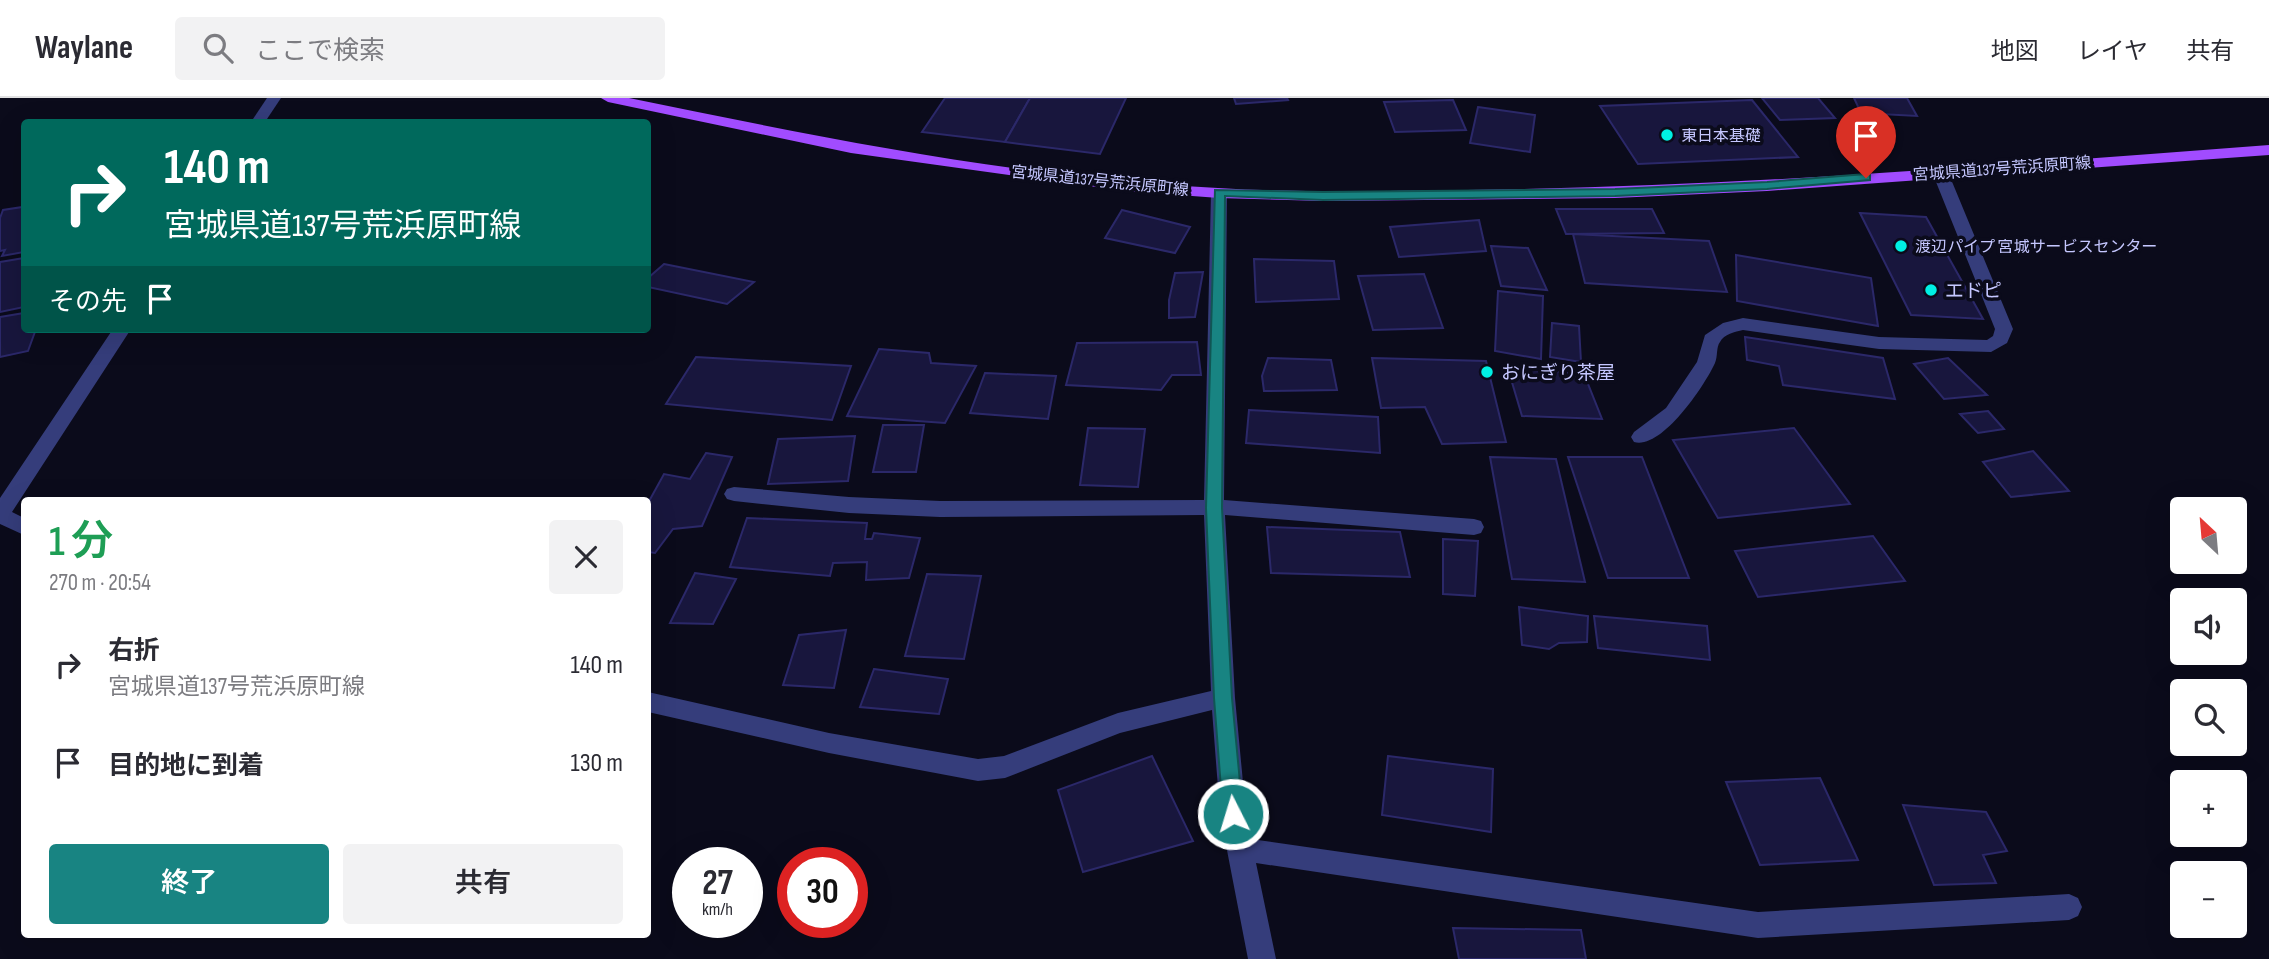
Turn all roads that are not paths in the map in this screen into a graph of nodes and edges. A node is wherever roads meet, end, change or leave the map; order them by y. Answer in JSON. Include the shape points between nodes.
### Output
{"nodes":[{"id":1,"x":274,"y":98,"type":"edge"},
{"id":2,"x":608,"y":98,"type":"edge"},
{"id":3,"x":260,"y":119,"type":"edge"},
{"id":4,"x":2269,"y":150,"type":"edge"},
{"id":5,"x":1940,"y":172,"type":"junction"},
{"id":6,"x":1219,"y":193,"type":"junction"},
{"id":7,"x":119,"y":333,"type":"edge"},
{"id":8,"x":1641,"y":437,"type":"dead end"},
{"id":9,"x":734,"y":494,"type":"dead end"},
{"id":10,"x":1214,"y":508,"type":"junction"},
{"id":11,"x":0,"y":515,"type":"edge"},
{"id":12,"x":21,"y":526,"type":"edge"},
{"id":13,"x":1474,"y":527,"type":"dead end"},
{"id":14,"x":1223,"y":698,"type":"junction"},
{"id":15,"x":651,"y":703,"type":"edge"},
{"id":16,"x":1240,"y":849,"type":"junction"},
{"id":17,"x":2069,"y":907,"type":"dead end"},
{"id":18,"x":1262,"y":959,"type":"edge"}],
"edges":[{"from":1,"to":3,"type":"street"},
{"from":2,"to":6,"type":"main road","name":"宮城県道137号荒浜原町線","via":[[851,148],[1125,186]]},
{"from":4,"to":5,"type":"main road","name":"宮城県道137号荒浜原町線"},
{"from":5,"to":6,"type":"main road","name":"宮城県道137号荒浜原町線","via":[[1615,192]]},
{"from":5,"to":8,"type":"street","via":[[2004,329],[2001,339],[1992,346],[1879,343],[1742,324],[1723,329],[1711,339],[1706,362],[1673,413]]},
{"from":6,"to":10,"type":"street"},
{"from":7,"to":11,"type":"street"},
{"from":9,"to":10,"type":"street","via":[[940,509]]},
{"from":10,"to":13,"type":"street"},
{"from":10,"to":14,"type":"street"},
{"from":11,"to":12,"type":"street"},
{"from":14,"to":15,"type":"street","via":[[1118,723],[1005,767],[978,770],[829,743]]},
{"from":14,"to":16,"type":"street"},
{"from":16,"to":17,"type":"street","via":[[1758,925]]},
{"from":16,"to":18,"type":"street"}]}
